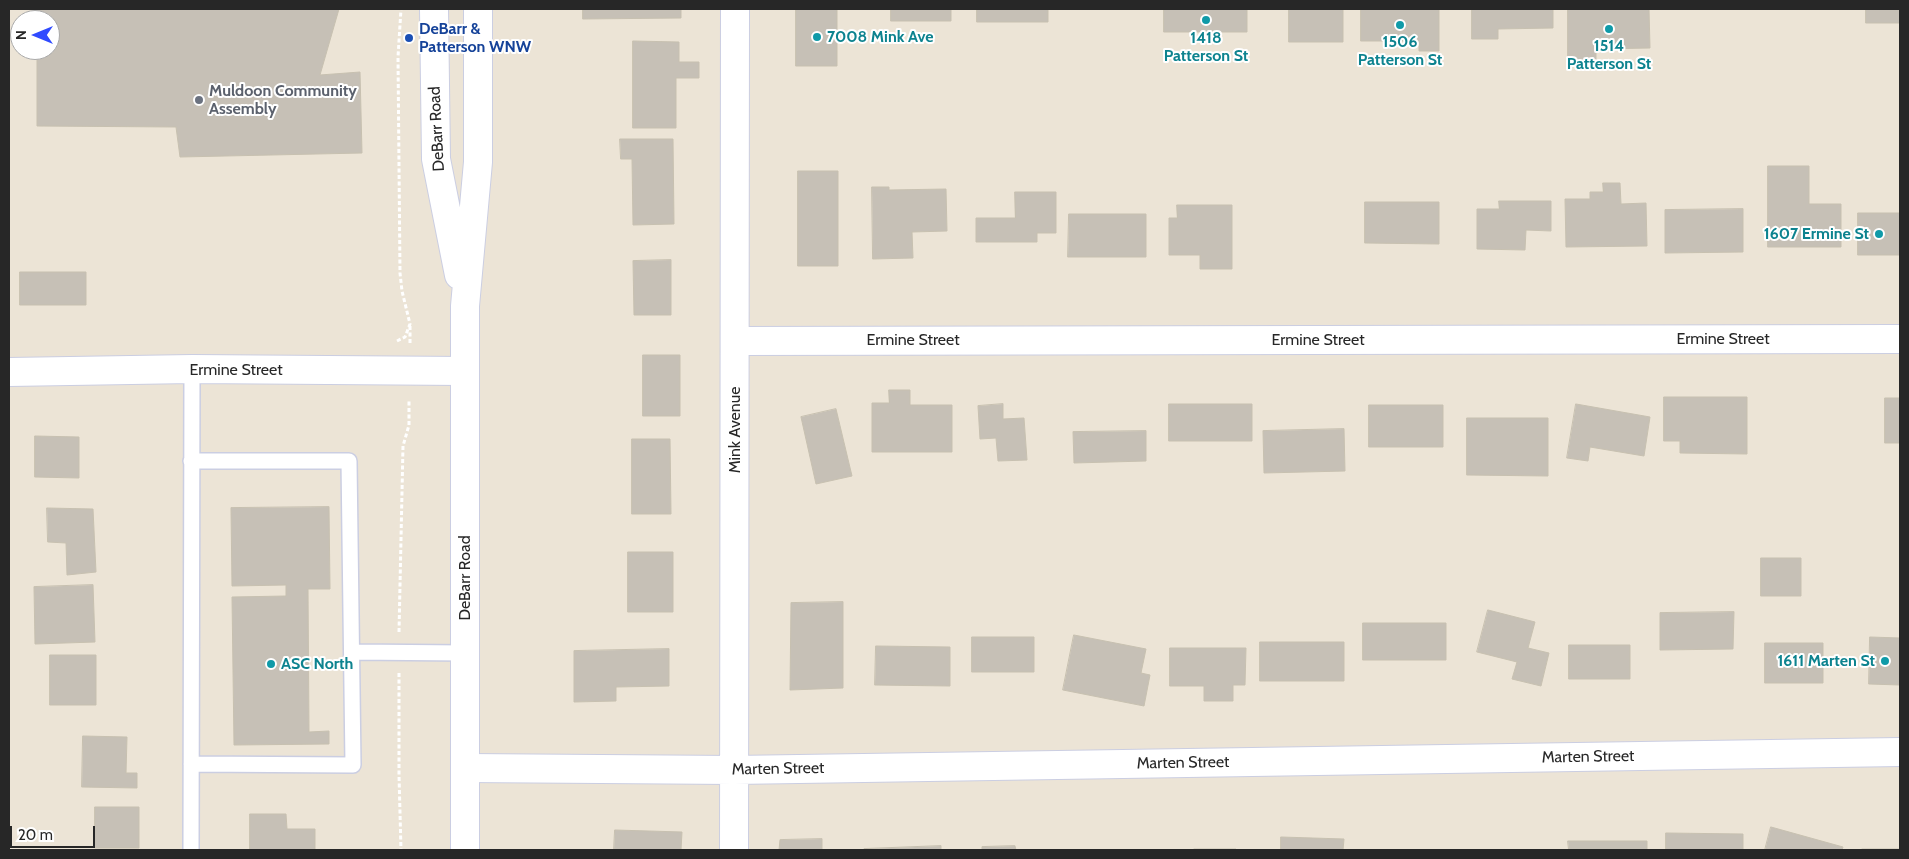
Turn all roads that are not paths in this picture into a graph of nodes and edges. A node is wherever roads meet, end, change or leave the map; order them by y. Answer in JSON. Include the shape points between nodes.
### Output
{"nodes":[{"id":1,"x":434,"y":9,"type":"edge"},
{"id":2,"x":478,"y":9,"type":"edge"},
{"id":3,"x":735,"y":9,"type":"edge"},
{"id":4,"x":465,"y":306,"type":"junction"},
{"id":5,"x":1900,"y":339,"type":"edge"},
{"id":6,"x":735,"y":341,"type":"junction"},
{"id":7,"x":192,"y":369,"type":"junction"},
{"id":8,"x":464,"y":371,"type":"junction"},
{"id":9,"x":9,"y":372,"type":"edge"},
{"id":10,"x":191,"y":461,"type":"junction"},
{"id":11,"x":353,"y":652,"type":"junction"},
{"id":12,"x":466,"y":653,"type":"junction"},
{"id":13,"x":1900,"y":752,"type":"edge"},
{"id":14,"x":191,"y":764,"type":"junction"},
{"id":15,"x":466,"y":768,"type":"junction"},
{"id":16,"x":734,"y":770,"type":"junction"},
{"id":17,"x":191,"y":850,"type":"edge"},
{"id":18,"x":465,"y":850,"type":"edge"},
{"id":19,"x":734,"y":850,"type":"edge"}],
"edges":[{"from":1,"to":4,"type":"street","name":"DeBarr Road","via":[[436,158]]},
{"from":2,"to":4,"type":"street","name":"DeBarr Road","via":[[478,162]]},
{"from":3,"to":6,"type":"street","name":"Mink Avenue"},
{"from":4,"to":8,"type":"street","name":"DeBarr Road"},
{"from":5,"to":6,"type":"street","name":"Ermine Street"},
{"from":6,"to":16,"type":"street","name":"Mink Avenue"},
{"from":7,"to":8,"type":"street","name":"Ermine Street"},
{"from":7,"to":9,"type":"street","name":"Ermine Street"},
{"from":7,"to":10,"type":"lane"},
{"from":8,"to":12,"type":"street","name":"DeBarr Road"},
{"from":10,"to":11,"type":"lane","via":[[349,461]]},
{"from":10,"to":14,"type":"lane"},
{"from":11,"to":12,"type":"lane"},
{"from":11,"to":14,"type":"lane","via":[[353,764]]},
{"from":12,"to":15,"type":"street","name":"DeBarr Road"},
{"from":13,"to":16,"type":"street","name":"Marten Street"},
{"from":14,"to":17,"type":"lane"},
{"from":15,"to":16,"type":"street","name":"Marten Street"},
{"from":15,"to":18,"type":"street","name":"DeBarr Road"},
{"from":16,"to":19,"type":"street","name":"Mink Avenue"}]}
